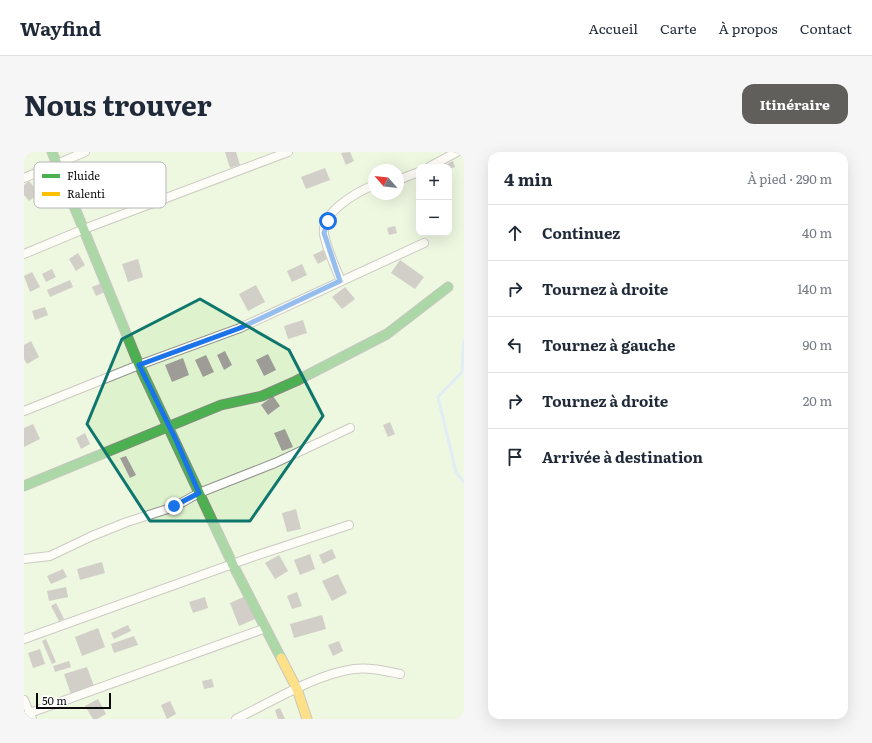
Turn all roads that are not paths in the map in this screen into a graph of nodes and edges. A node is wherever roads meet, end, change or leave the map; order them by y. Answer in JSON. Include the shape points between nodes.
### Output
{"nodes":[{"id":1,"x":52,"y":152,"type":"edge"},
{"id":2,"x":85,"y":152,"type":"edge"},
{"id":3,"x":288,"y":152,"type":"edge"},
{"id":4,"x":457,"y":152,"type":"edge"},
{"id":5,"x":56,"y":162,"type":"edge"},
{"id":6,"x":62,"y":162,"type":"edge"},
{"id":7,"x":435,"y":164,"type":"edge"},
{"id":8,"x":416,"y":173,"type":"edge"},
{"id":9,"x":34,"y":174,"type":"edge"},
{"id":10,"x":24,"y":178,"type":"edge"},
{"id":11,"x":404,"y":178,"type":"edge"},
{"id":12,"x":368,"y":188,"type":"edge"},
{"id":13,"x":166,"y":198,"type":"edge"},
{"id":14,"x":75,"y":208,"type":"edge"},
{"id":15,"x":140,"y":208,"type":"edge"},
{"id":16,"x":84,"y":229,"type":"junction"},
{"id":17,"x":424,"y":243,"type":"dead end"},
{"id":18,"x":24,"y":254,"type":"edge"},
{"id":19,"x":340,"y":281,"type":"junction"},
{"id":20,"x":448,"y":287,"type":"dead end"},
{"id":21,"x":139,"y":365,"type":"junction"},
{"id":22,"x":24,"y":411,"type":"edge"},
{"id":23,"x":169,"y":426,"type":"junction"},
{"id":24,"x":350,"y":428,"type":"dead end"},
{"id":25,"x":24,"y":486,"type":"edge"},
{"id":26,"x":199,"y":493,"type":"junction"},
{"id":27,"x":349,"y":525,"type":"dead end"},
{"id":28,"x":24,"y":559,"type":"edge"},
{"id":29,"x":233,"y":565,"type":"junction"},
{"id":30,"x":266,"y":628,"type":"junction"},
{"id":31,"x":24,"y":639,"type":"edge"},
{"id":32,"x":400,"y":674,"type":"dead end"},
{"id":33,"x":297,"y":689,"type":"junction"},
{"id":34,"x":24,"y":700,"type":"edge"},
{"id":35,"x":29,"y":716,"type":"edge"},
{"id":36,"x":236,"y":719,"type":"edge"},
{"id":37,"x":307,"y":719,"type":"edge"}],
"edges":[{"from":1,"to":5,"type":"street"},
{"from":2,"to":6,"type":"street"},
{"from":3,"to":13,"type":"street"},
{"from":4,"to":7,"type":"street"},
{"from":8,"to":11,"type":"street"},
{"from":9,"to":10,"type":"street"},
{"from":12,"to":19,"type":"street","via":[[344,200],[328,221],[324,233]]},
{"from":14,"to":16,"type":"street"},
{"from":15,"to":16,"type":"street"},
{"from":16,"to":18,"type":"street"},
{"from":16,"to":21,"type":"street"},
{"from":17,"to":19,"type":"street"},
{"from":19,"to":21,"type":"street","via":[[240,328]]},
{"from":20,"to":23,"type":"street","via":[[387,334],[342,358],[262,396],[221,406]]},
{"from":21,"to":22,"type":"street"},
{"from":21,"to":23,"type":"street"},
{"from":23,"to":25,"type":"street"},
{"from":23,"to":26,"type":"street"},
{"from":24,"to":26,"type":"street","via":[[275,463]]},
{"from":26,"to":28,"type":"street","via":[[174,506],[106,530],[50,556]]},
{"from":26,"to":29,"type":"street"},
{"from":27,"to":29,"type":"street"},
{"from":29,"to":30,"type":"street"},
{"from":29,"to":31,"type":"street"},
{"from":30,"to":33,"type":"street"},
{"from":30,"to":35,"type":"street"},
{"from":32,"to":33,"type":"street","via":[[373,669],[354,669],[333,674]]},
{"from":33,"to":36,"type":"street"},
{"from":33,"to":37,"type":"street"},
{"from":34,"to":35,"type":"street"}]}
